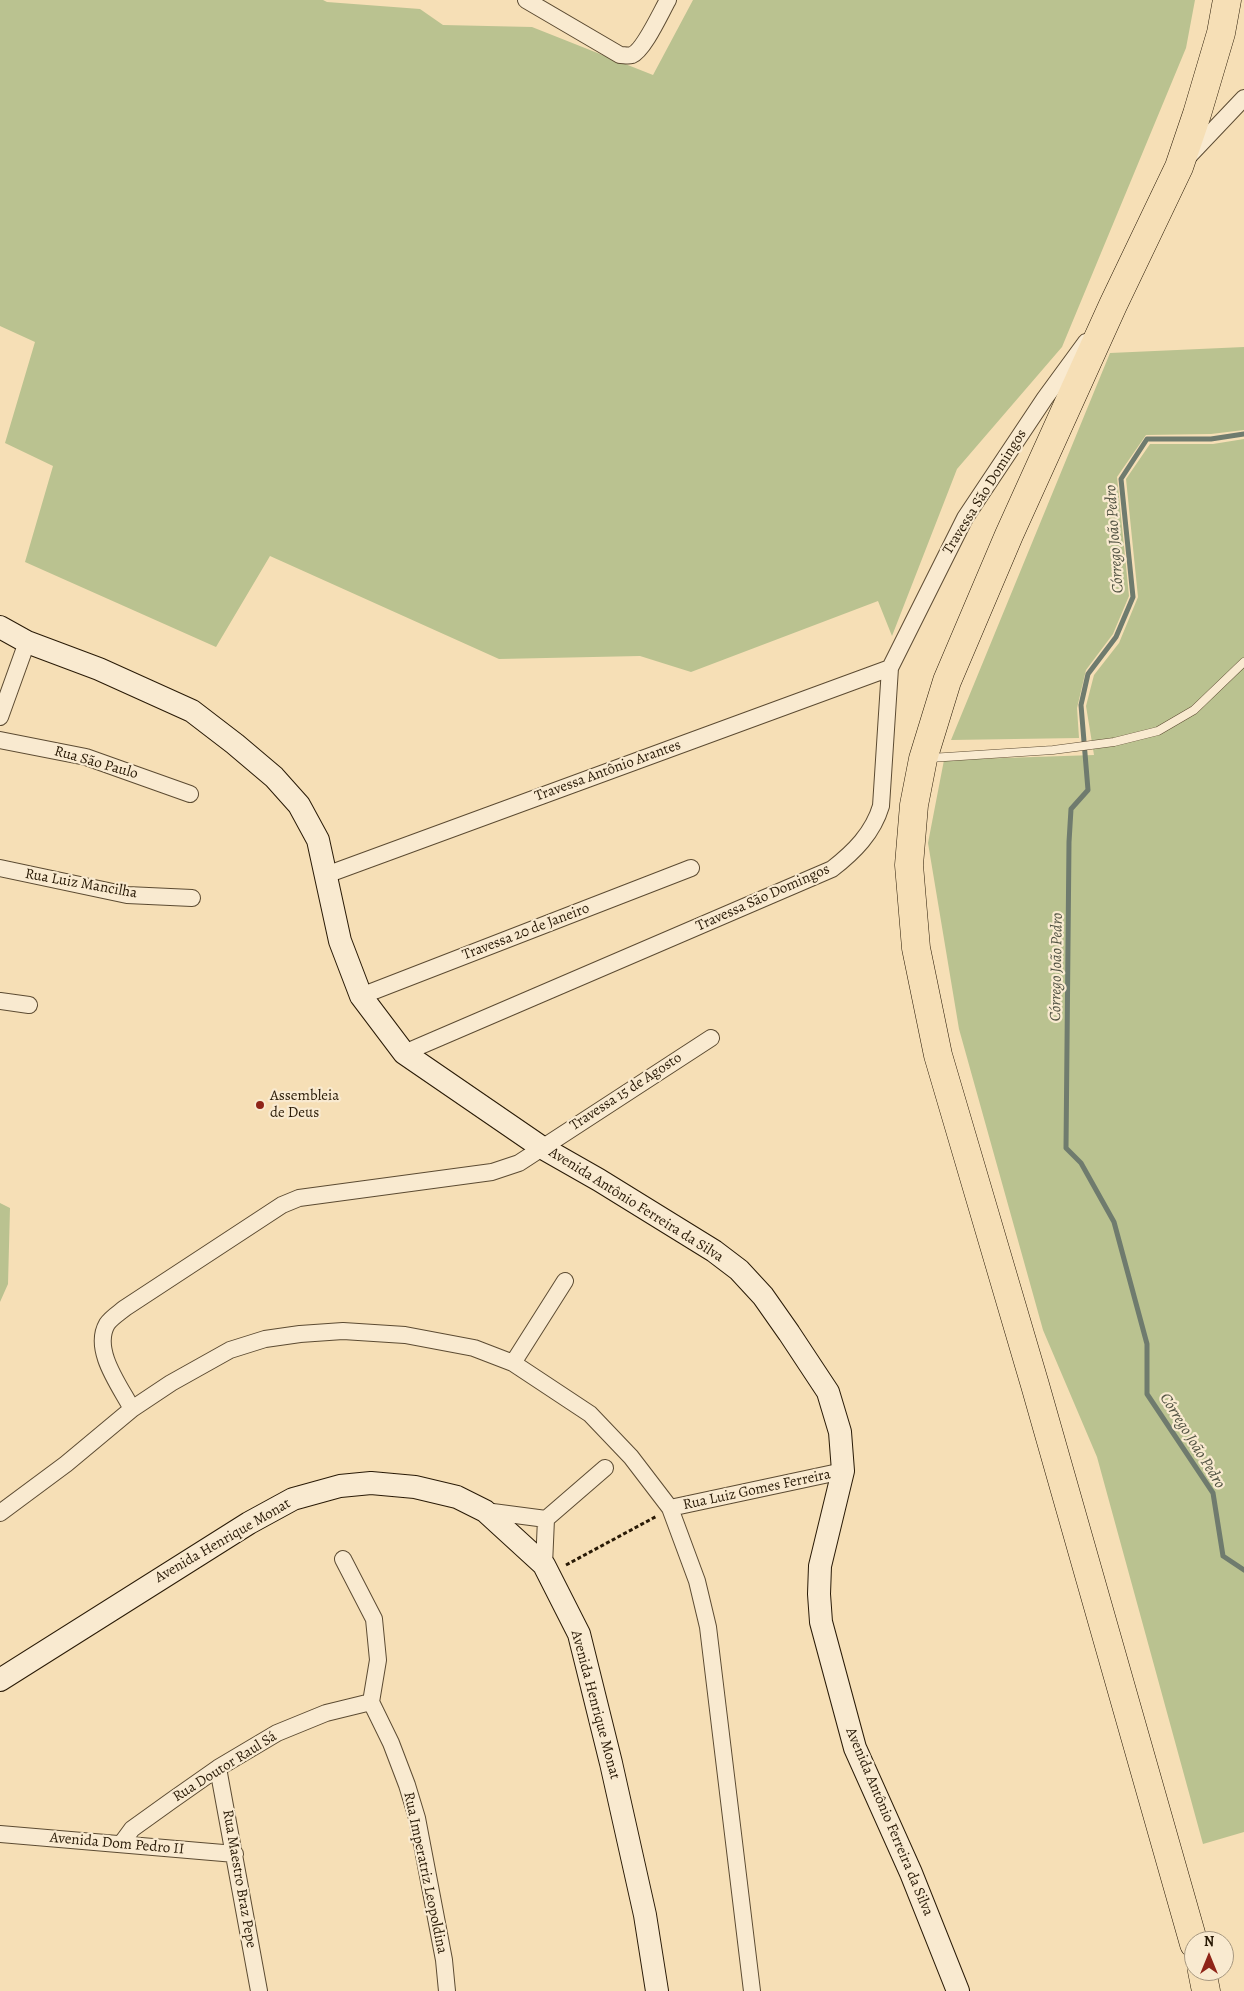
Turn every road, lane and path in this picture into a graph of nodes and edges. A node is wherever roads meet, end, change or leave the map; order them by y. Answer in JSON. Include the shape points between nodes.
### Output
{"nodes":[{"id":1,"x":526,"y":0,"type":"edge"},
{"id":2,"x":668,"y":0,"type":"edge"},
{"id":3,"x":1227,"y":0,"type":"edge"},
{"id":4,"x":1244,"y":98,"type":"edge"},
{"id":5,"x":1179,"y":167,"type":"junction"},
{"id":6,"x":1113,"y":305,"type":"junction"},
{"id":7,"x":0,"y":627,"type":"edge"},
{"id":8,"x":27,"y":642,"type":"junction"},
{"id":9,"x":1244,"y":662,"type":"edge"},
{"id":10,"x":890,"y":668,"type":"junction"},
{"id":11,"x":0,"y":717,"type":"edge"},
{"id":12,"x":0,"y":740,"type":"edge"},
{"id":13,"x":923,"y":758,"type":"junction"},
{"id":14,"x":190,"y":794,"type":"dead end"},
{"id":15,"x":0,"y":868,"type":"edge"},
{"id":16,"x":691,"y":868,"type":"dead end"},
{"id":17,"x":326,"y":875,"type":"junction"},
{"id":18,"x":192,"y":898,"type":"dead end"},
{"id":19,"x":361,"y":996,"type":"junction"},
{"id":20,"x":0,"y":1001,"type":"edge"},
{"id":21,"x":29,"y":1005,"type":"dead end"},
{"id":22,"x":710,"y":1038,"type":"dead end"},
{"id":23,"x":404,"y":1054,"type":"junction"},
{"id":24,"x":542,"y":1147,"type":"junction"},
{"id":25,"x":564,"y":1281,"type":"dead end"},
{"id":26,"x":513,"y":1362,"type":"junction"},
{"id":27,"x":132,"y":1409,"type":"junction"},
{"id":28,"x":604,"y":1468,"type":"dead end"},
{"id":29,"x":843,"y":1471,"type":"junction"},
{"id":30,"x":670,"y":1508,"type":"junction"},
{"id":31,"x":485,"y":1511,"type":"junction"},
{"id":32,"x":0,"y":1513,"type":"edge"},
{"id":33,"x":546,"y":1519,"type":"junction"},
{"id":34,"x":343,"y":1559,"type":"dead end"},
{"id":35,"x":547,"y":1570,"type":"junction"},
{"id":36,"x":0,"y":1680,"type":"edge"},
{"id":37,"x":371,"y":1702,"type":"junction"},
{"id":38,"x":218,"y":1768,"type":"junction"},
{"id":39,"x":0,"y":1834,"type":"edge"},
{"id":40,"x":122,"y":1844,"type":"junction"},
{"id":41,"x":235,"y":1854,"type":"junction"},
{"id":42,"x":1190,"y":1931,"type":"edge"},
{"id":43,"x":259,"y":1991,"type":"edge"},
{"id":44,"x":447,"y":1991,"type":"edge"},
{"id":45,"x":657,"y":1991,"type":"edge"},
{"id":46,"x":752,"y":1991,"type":"edge"},
{"id":47,"x":958,"y":1991,"type":"edge"}],
"edges":[{"from":1,"to":2,"type":"street","via":[[620,55],[631,55],[640,48]]},
{"from":3,"to":5,"type":"highway","via":[[1218,42]]},
{"from":4,"to":5,"type":"street"},
{"from":5,"to":6,"type":"highway"},
{"from":6,"to":10,"type":"street","name":"Travessa São Domingos","via":[[1045,398],[965,518]]},
{"from":6,"to":13,"type":"highway","via":[[947,680]]},
{"from":7,"to":8,"type":"street","name":"Avenida Antônio Ferreira da Silva"},
{"from":8,"to":11,"type":"street"},
{"from":8,"to":17,"type":"street","name":"Avenida Antônio Ferreira da Silva","via":[[100,669],[192,711],[235,744],[299,805],[318,840]]},
{"from":9,"to":13,"type":"lane","via":[[1194,710],[1158,731],[1114,742],[1053,750]]},
{"from":10,"to":17,"type":"street","name":"Travessa Antônio Arantes"},
{"from":10,"to":23,"type":"street","name":"Travessa São Domingos","via":[[881,806],[876,822],[851,854],[832,869]]},
{"from":12,"to":14,"type":"street","name":"Rua São Paulo","via":[[86,757]]},
{"from":13,"to":42,"type":"highway","via":[[914,804],[909,865],[916,948],[938,1055]]},
{"from":15,"to":18,"type":"street","name":"Rua Luiz Mancilha","via":[[127,895]]},
{"from":16,"to":19,"type":"street","name":"Travessa 20 de Janeiro"},
{"from":17,"to":19,"type":"street","name":"Avenida Antônio Ferreira da Silva","via":[[340,941]]},
{"from":19,"to":23,"type":"street","name":"Avenida Antônio Ferreira da Silva"},
{"from":20,"to":21,"type":"street"},
{"from":22,"to":24,"type":"street","name":"Travessa 15 de Agosto"},
{"from":23,"to":24,"type":"street","name":"Avenida Antônio Ferreira da Silva"},
{"from":24,"to":27,"type":"street","name":"Travessa 15 de Agosto","via":[[519,1163],[492,1172],[299,1198],[282,1204],[108,1322],[102,1339],[104,1356]]},
{"from":24,"to":29,"type":"street","name":"Avenida Antônio Ferreira da Silva","via":[[714,1251],[757,1289],[828,1392],[840,1432]]},
{"from":25,"to":26,"type":"street"},
{"from":26,"to":27,"type":"street","via":[[474,1348],[405,1335],[343,1331],[300,1334],[265,1339],[230,1350]]},
{"from":26,"to":30,"type":"street","via":[[590,1414],[631,1458]]},
{"from":27,"to":32,"type":"street"},
{"from":28,"to":33,"type":"street"},
{"from":29,"to":30,"type":"street","name":"Rua Luiz Gomes Ferreira"},
{"from":29,"to":47,"type":"street","name":"Avenida Antônio Ferreira da Silva","via":[[820,1566],[821,1622],[856,1748]]},
{"from":30,"to":35,"type":"path"},
{"from":30,"to":46,"type":"street","via":[[697,1581],[708,1627]]},
{"from":31,"to":33,"type":"street"},
{"from":31,"to":35,"type":"street","name":"Avenida Henrique Monat"},
{"from":31,"to":36,"type":"street","name":"Avenida Henrique Monat","via":[[457,1498],[415,1487],[371,1483],[340,1486],[293,1500],[250,1522]]},
{"from":33,"to":35,"type":"street"},
{"from":34,"to":37,"type":"street","via":[[374,1620],[378,1660]]},
{"from":35,"to":45,"type":"street","name":"Avenida Henrique Monat","via":[[581,1643],[641,1896]]},
{"from":37,"to":38,"type":"street","name":"Rua Doutor Raul Sá","via":[[326,1713],[277,1734]]},
{"from":37,"to":44,"type":"street","name":"Rua Imperatriz Leopoldina","via":[[391,1743],[417,1818]]},
{"from":38,"to":40,"type":"street","name":"Rua Doutor Raul Sá","via":[[132,1829]]},
{"from":38,"to":41,"type":"street","name":"Rua Maestro Braz Pepe"},
{"from":39,"to":40,"type":"street","name":"Avenida Dom Pedro II"},
{"from":40,"to":41,"type":"street","name":"Avenida Dom Pedro II"},
{"from":41,"to":43,"type":"street","name":"Rua Maestro Braz Pepe"}]}
